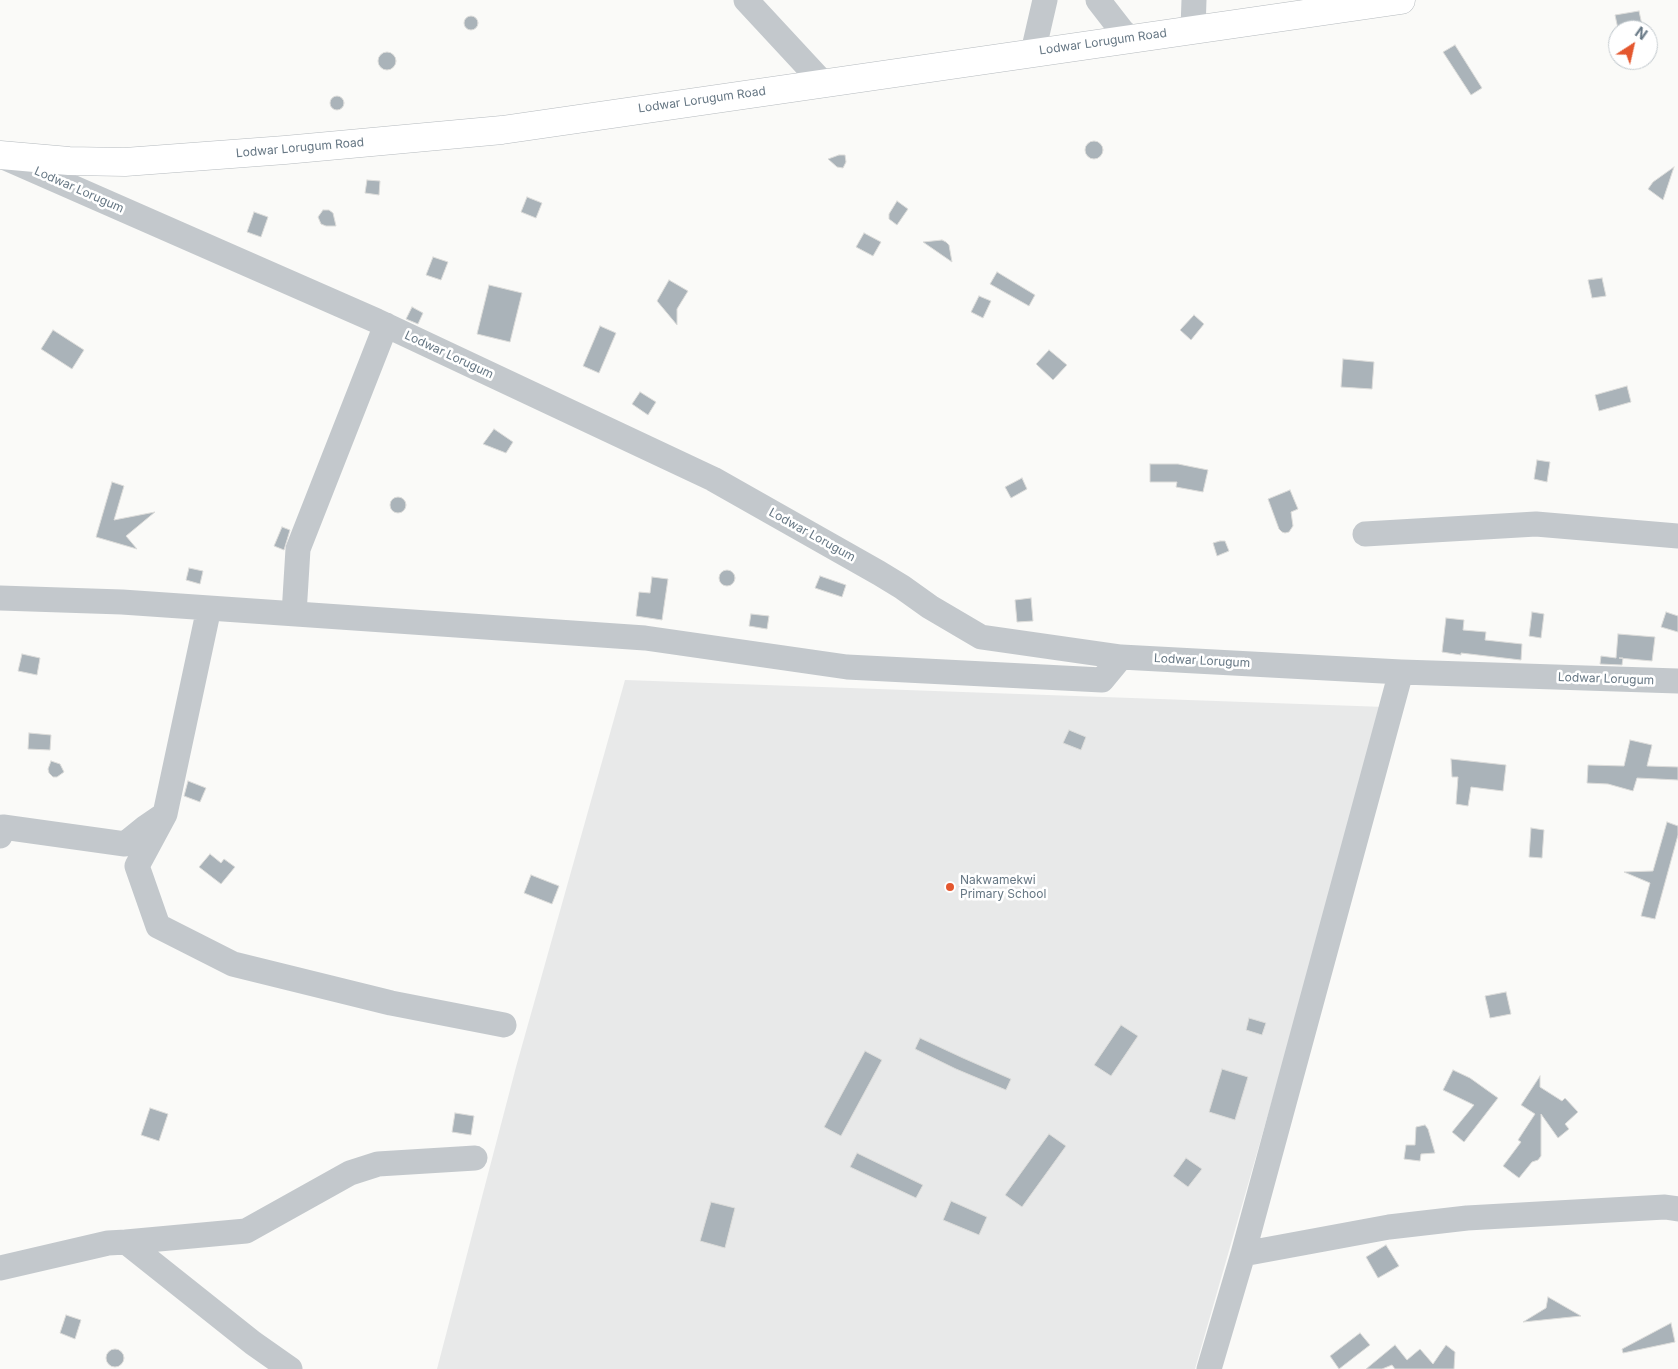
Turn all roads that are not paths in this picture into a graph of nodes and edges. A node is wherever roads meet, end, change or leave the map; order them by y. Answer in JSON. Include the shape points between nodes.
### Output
{"nodes":[{"id":1,"x":746,"y":0,"type":"edge"},
{"id":2,"x":1044,"y":0,"type":"edge"},
{"id":3,"x":1098,"y":0,"type":"edge"},
{"id":4,"x":1194,"y":0,"type":"edge"},
{"id":5,"x":1401,"y":0,"type":"edge"},
{"id":6,"x":1193,"y":29,"type":"junction"},
{"id":7,"x":1130,"y":38,"type":"junction"},
{"id":8,"x":1034,"y":52,"type":"junction"},
{"id":9,"x":823,"y":83,"type":"junction"},
{"id":10,"x":0,"y":155,"type":"edge"},
{"id":11,"x":386,"y":325,"type":"junction"},
{"id":12,"x":1365,"y":534,"type":"dead end"},
{"id":13,"x":1678,"y":536,"type":"edge"},
{"id":14,"x":0,"y":598,"type":"edge"},
{"id":15,"x":209,"y":608,"type":"junction"},
{"id":16,"x":294,"y":614,"type":"junction"},
{"id":17,"x":1121,"y":657,"type":"junction"},
{"id":18,"x":1401,"y":672,"type":"junction"},
{"id":19,"x":1678,"y":681,"type":"edge"},
{"id":20,"x":165,"y":814,"type":"junction"},
{"id":21,"x":0,"y":836,"type":"edge"},
{"id":22,"x":504,"y":1025,"type":"dead end"},
{"id":23,"x":475,"y":1158,"type":"dead end"},
{"id":24,"x":1678,"y":1209,"type":"edge"},
{"id":25,"x":126,"y":1242,"type":"junction"},
{"id":26,"x":1243,"y":1254,"type":"junction"},
{"id":27,"x":0,"y":1268,"type":"edge"},
{"id":28,"x":290,"y":1369,"type":"edge"},
{"id":29,"x":1209,"y":1369,"type":"edge"}],
"edges":[{"from":1,"to":9,"type":"street"},
{"from":2,"to":8,"type":"street"},
{"from":3,"to":7,"type":"street"},
{"from":4,"to":6,"type":"street"},
{"from":5,"to":6,"type":"main road","name":"Lodwar Lorugum Road"},
{"from":6,"to":7,"type":"main road","name":"Lodwar Lorugum Road"},
{"from":7,"to":8,"type":"main road","name":"Lodwar Lorugum Road"},
{"from":8,"to":9,"type":"main road","name":"Lodwar Lorugum Road"},
{"from":9,"to":10,"type":"main road","name":"Lodwar Lorugum Road","via":[[502,130],[285,150],[125,162]]},
{"from":10,"to":11,"type":"street","name":"Lodwar Lorugum"},
{"from":11,"to":16,"type":"street","via":[[298,549]]},
{"from":11,"to":17,"type":"street","name":"Lodwar Lorugum","via":[[713,479],[902,586],[981,637]]},
{"from":12,"to":13,"type":"street","via":[[1536,524]]},
{"from":14,"to":15,"type":"street"},
{"from":15,"to":16,"type":"street"},
{"from":15,"to":20,"type":"street"},
{"from":16,"to":17,"type":"street","via":[[645,638],[846,667],[1102,680]]},
{"from":17,"to":18,"type":"street","name":"Lodwar Lorugum"},
{"from":18,"to":19,"type":"street","name":"Lodwar Lorugum"},
{"from":18,"to":26,"type":"street"},
{"from":20,"to":21,"type":"street","via":[[125,844],[3,827]]},
{"from":20,"to":22,"type":"street","via":[[137,866],[158,926],[233,964],[391,1003]]},
{"from":23,"to":25,"type":"street","via":[[378,1164],[350,1173],[246,1231]]},
{"from":24,"to":26,"type":"street","via":[[1665,1207],[1468,1218],[1389,1227]]},
{"from":25,"to":27,"type":"street","via":[[108,1243]]},
{"from":25,"to":28,"type":"street"},
{"from":26,"to":29,"type":"street"}]}
